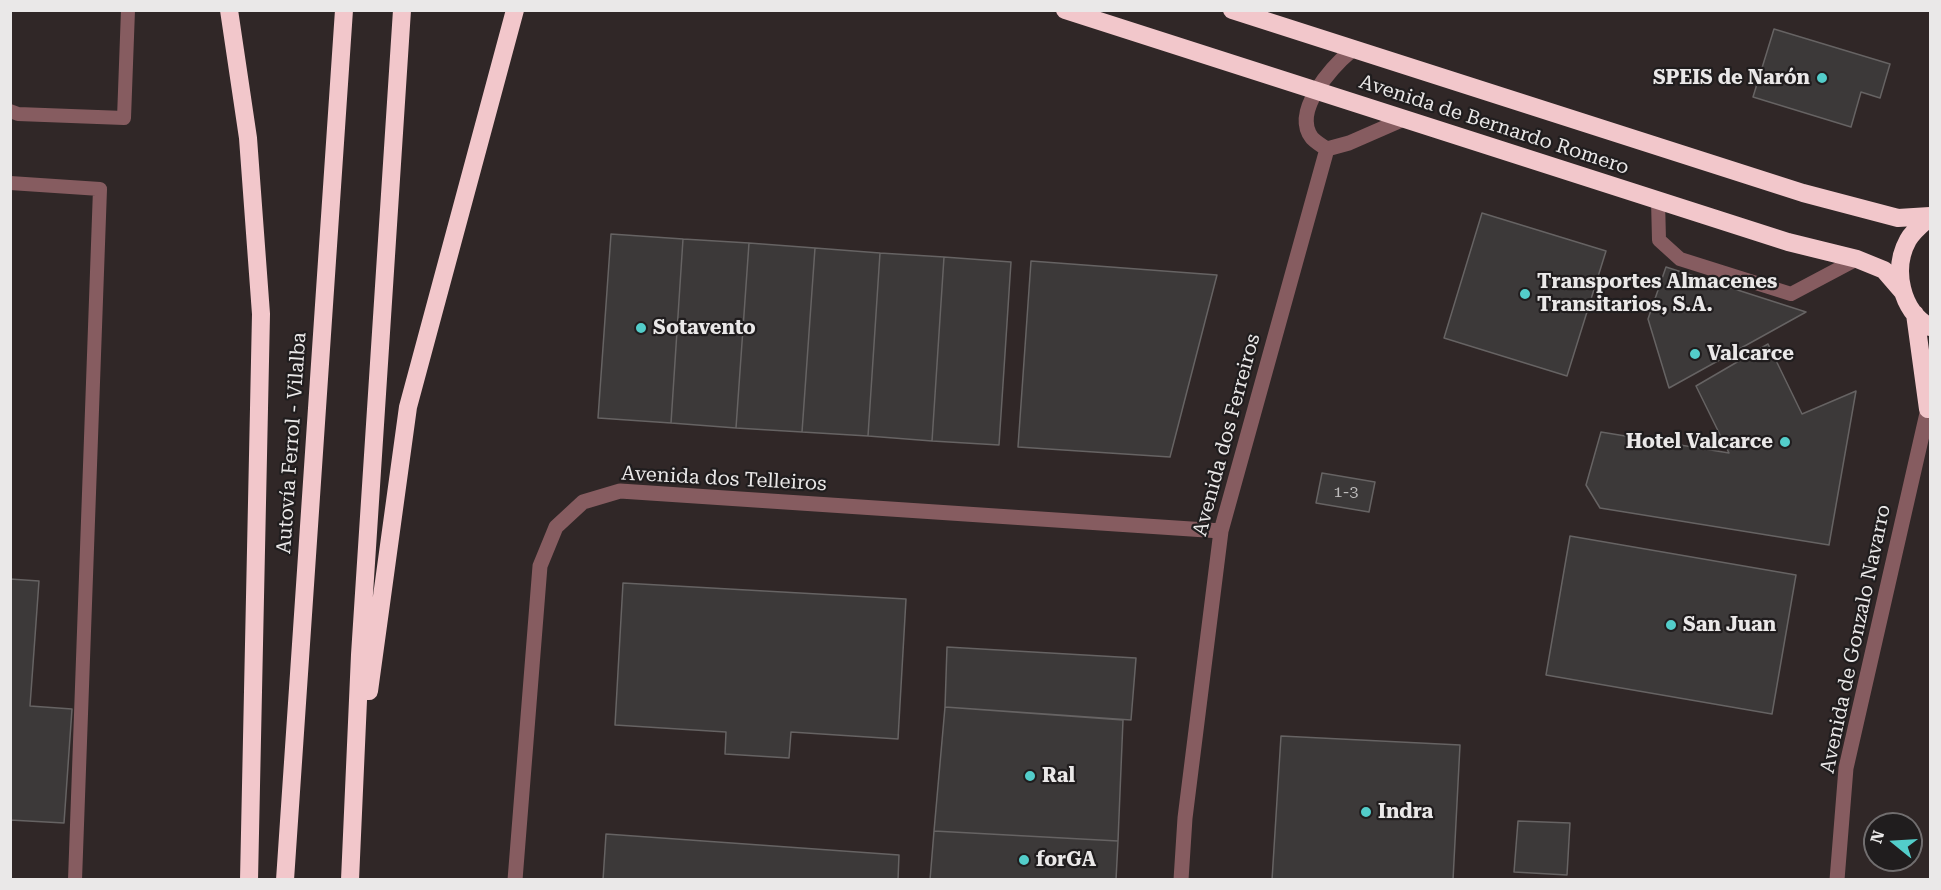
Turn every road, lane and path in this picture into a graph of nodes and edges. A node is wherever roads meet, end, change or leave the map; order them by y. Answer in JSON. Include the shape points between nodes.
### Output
{"nodes":[{"id":1,"x":128,"y":10,"type":"edge"},
{"id":2,"x":229,"y":10,"type":"edge"},
{"id":3,"x":344,"y":10,"type":"edge"},
{"id":4,"x":402,"y":10,"type":"edge"},
{"id":5,"x":515,"y":10,"type":"edge"},
{"id":6,"x":1065,"y":10,"type":"edge"},
{"id":7,"x":1232,"y":10,"type":"edge"},
{"id":8,"x":1352,"y":50,"type":"junction"},
{"id":9,"x":1316,"y":92,"type":"junction"},
{"id":10,"x":13,"y":113,"type":"edge"},
{"id":11,"x":1404,"y":119,"type":"junction"},
{"id":12,"x":1327,"y":149,"type":"junction"},
{"id":13,"x":10,"y":183,"type":"edge"},
{"id":14,"x":1658,"y":200,"type":"junction"},
{"id":15,"x":1930,"y":217,"type":"edge"},
{"id":16,"x":1857,"y":259,"type":"junction"},
{"id":17,"x":1903,"y":292,"type":"junction"},
{"id":18,"x":1915,"y":315,"type":"junction"},
{"id":19,"x":1930,"y":327,"type":"edge"},
{"id":20,"x":1929,"y":407,"type":"edge"},
{"id":21,"x":1221,"y":531,"type":"junction"},
{"id":22,"x":353,"y":815,"type":"junction"},
{"id":23,"x":75,"y":879,"type":"edge"},
{"id":24,"x":249,"y":879,"type":"edge"},
{"id":25,"x":285,"y":879,"type":"edge"},
{"id":26,"x":350,"y":879,"type":"edge"},
{"id":27,"x":515,"y":879,"type":"edge"},
{"id":28,"x":1181,"y":879,"type":"edge"},
{"id":29,"x":1837,"y":879,"type":"edge"}],
"edges":[{"from":1,"to":10,"type":"lane","via":[[124,118]]},
{"from":2,"to":24,"type":"highway","via":[[248,138],[261,315]]},
{"from":3,"to":25,"type":"highway","name":"Autovía Ferrol - Vilalba"},
{"from":4,"to":22,"type":"highway"},
{"from":5,"to":22,"type":"highway","via":[[408,407]]},
{"from":6,"to":9,"type":"highway","name":"Avenida de Bernardo Romero"},
{"from":7,"to":8,"type":"highway","name":"Avenida de Bernardo Romero"},
{"from":8,"to":9,"type":"street","via":[[1331,68]]},
{"from":8,"to":15,"type":"highway","name":"Avenida de Bernardo Romero","via":[[1803,193],[1898,218]]},
{"from":9,"to":11,"type":"highway","name":"Avenida de Bernardo Romero"},
{"from":9,"to":12,"type":"street","via":[[1307,123],[1311,137]]},
{"from":11,"to":12,"type":"street"},
{"from":11,"to":14,"type":"highway","name":"Avenida de Bernardo Romero"},
{"from":12,"to":21,"type":"street","name":"Avenida dos Ferreiros"},
{"from":13,"to":23,"type":"lane","via":[[100,189]]},
{"from":14,"to":16,"type":"highway","name":"Avenida de Bernardo Romero","via":[[1788,242]]},
{"from":14,"to":16,"type":"lane","via":[[1659,240],[1680,259],[1791,294]]},
{"from":15,"to":17,"type":"highway","via":[[1918,227],[1901,257]]},
{"from":16,"to":17,"type":"highway","name":"Avenida de Bernardo Romero","via":[[1884,270]]},
{"from":17,"to":18,"type":"highway"},
{"from":18,"to":19,"type":"highway"},
{"from":18,"to":20,"type":"highway"},
{"from":20,"to":29,"type":"street","name":"Avenida de Gonzalo Navarro","via":[[1846,768]]},
{"from":21,"to":27,"type":"street","name":"Avenida dos Telleiros","via":[[620,491],[583,502],[556,527],[540,566]]},
{"from":21,"to":28,"type":"street","name":"Avenida dos Ferreiros"},
{"from":22,"to":26,"type":"highway"}]}
